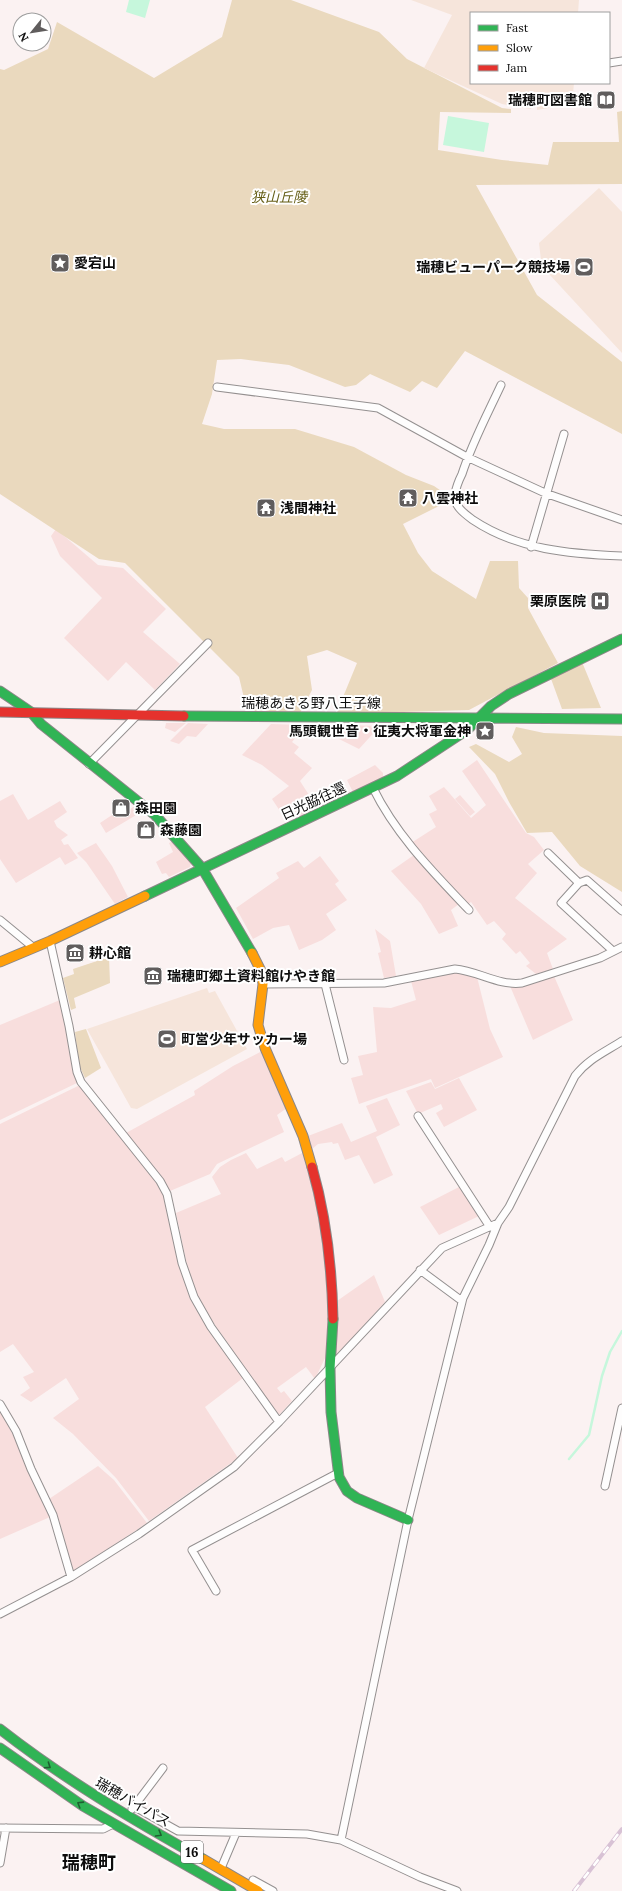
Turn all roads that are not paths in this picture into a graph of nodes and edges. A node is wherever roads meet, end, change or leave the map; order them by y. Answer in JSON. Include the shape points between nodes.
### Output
{"nodes":[{"id":1,"x":622,"y":61,"type":"edge"},
{"id":2,"x":610,"y":63,"type":"edge"},
{"id":3,"x":501,"y":385,"type":"dead end"},
{"id":4,"x":217,"y":387,"type":"dead end"},
{"id":5,"x":564,"y":434,"type":"dead end"},
{"id":6,"x":467,"y":457,"type":"junction"},
{"id":7,"x":545,"y":493,"type":"junction"},
{"id":8,"x":622,"y":520,"type":"edge"},
{"id":9,"x":531,"y":547,"type":"junction"},
{"id":10,"x":622,"y":556,"type":"edge"},
{"id":11,"x":622,"y":639,"type":"edge"},
{"id":12,"x":208,"y":642,"type":"dead end"},
{"id":13,"x":0,"y":691,"type":"edge"},
{"id":14,"x":0,"y":712,"type":"edge"},
{"id":15,"x":31,"y":712,"type":"junction"},
{"id":16,"x":135,"y":716,"type":"junction"},
{"id":17,"x":478,"y":718,"type":"junction"},
{"id":18,"x":622,"y":719,"type":"edge"},
{"id":19,"x":89,"y":764,"type":"junction"},
{"id":20,"x":374,"y":788,"type":"junction"},
{"id":21,"x":548,"y":853,"type":"dead end"},
{"id":22,"x":202,"y":868,"type":"junction"},
{"id":23,"x":579,"y":883,"type":"junction"},
{"id":24,"x":469,"y":910,"type":"dead end"},
{"id":25,"x":622,"y":911,"type":"edge"},
{"id":26,"x":0,"y":920,"type":"edge"},
{"id":27,"x":50,"y":941,"type":"junction"},
{"id":28,"x":622,"y":947,"type":"edge"},
{"id":29,"x":34,"y":948,"type":"junction"},
{"id":30,"x":613,"y":951,"type":"junction"},
{"id":31,"x":0,"y":962,"type":"edge"},
{"id":32,"x":263,"y":984,"type":"junction"},
{"id":33,"x":325,"y":984,"type":"junction"},
{"id":34,"x":622,"y":1041,"type":"edge"},
{"id":35,"x":344,"y":1060,"type":"dead end"},
{"id":36,"x":418,"y":1116,"type":"dead end"},
{"id":37,"x":498,"y":1223,"type":"junction"},
{"id":38,"x":490,"y":1228,"type":"junction"},
{"id":39,"x":420,"y":1270,"type":"junction"},
{"id":40,"x":462,"y":1301,"type":"junction"},
{"id":41,"x":330,"y":1369,"type":"junction"},
{"id":42,"x":0,"y":1404,"type":"edge"},
{"id":43,"x":622,"y":1408,"type":"edge"},
{"id":44,"x":279,"y":1422,"type":"junction"},
{"id":45,"x":338,"y":1474,"type":"junction"},
{"id":46,"x":605,"y":1486,"type":"dead end"},
{"id":47,"x":408,"y":1520,"type":"junction"},
{"id":48,"x":72,"y":1577,"type":"junction"},
{"id":49,"x":216,"y":1591,"type":"dead end"},
{"id":50,"x":0,"y":1614,"type":"edge"},
{"id":51,"x":0,"y":1729,"type":"edge"},
{"id":52,"x":0,"y":1748,"type":"edge"},
{"id":53,"x":163,"y":1768,"type":"dead end"},
{"id":54,"x":134,"y":1807,"type":"junction"},
{"id":55,"x":125,"y":1815,"type":"junction"},
{"id":56,"x":114,"y":1824,"type":"junction"},
{"id":57,"x":3,"y":1828,"type":"edge"},
{"id":58,"x":236,"y":1833,"type":"junction"},
{"id":59,"x":341,"y":1840,"type":"junction"},
{"id":60,"x":0,"y":1863,"type":"edge"},
{"id":61,"x":212,"y":1864,"type":"junction"},
{"id":62,"x":222,"y":1866,"type":"junction"},
{"id":63,"x":217,"y":1887,"type":"edge"},
{"id":64,"x":231,"y":1891,"type":"edge"},
{"id":65,"x":258,"y":1891,"type":"edge"},
{"id":66,"x":273,"y":1891,"type":"edge"},
{"id":67,"x":457,"y":1891,"type":"edge"}],
"edges":[{"from":1,"to":2,"type":"street"},
{"from":3,"to":6,"type":"street"},
{"from":4,"to":6,"type":"street","via":[[378,408]]},
{"from":5,"to":7,"type":"street"},
{"from":6,"to":7,"type":"street"},
{"from":6,"to":9,"type":"street","via":[[455,494],[456,503],[466,515],[481,525]]},
{"from":7,"to":8,"type":"street"},
{"from":7,"to":9,"type":"street"},
{"from":9,"to":10,"type":"street"},
{"from":11,"to":17,"type":"main road","name":"日光脇往還","via":[[509,694]]},
{"from":12,"to":16,"type":"street"},
{"from":13,"to":15,"type":"main road"},
{"from":14,"to":15,"type":"main road","name":"瑞穂あきる野八王子線"},
{"from":15,"to":16,"type":"main road","name":"瑞穂あきる野八王子線"},
{"from":15,"to":19,"type":"main road","via":[[41,724]]},
{"from":16,"to":17,"type":"main road","name":"瑞穂あきる野八王子線"},
{"from":16,"to":19,"type":"street"},
{"from":17,"to":18,"type":"main road","name":"瑞穂あきる野八王子線"},
{"from":17,"to":20,"type":"main road","name":"日光脇往還","via":[[467,730],[423,760]]},
{"from":19,"to":22,"type":"main road","via":[[155,815]]},
{"from":20,"to":22,"type":"main road","name":"日光脇往還"},
{"from":20,"to":24,"type":"street","via":[[395,826],[414,851]]},
{"from":21,"to":23,"type":"street"},
{"from":22,"to":27,"type":"main road","name":"日光脇往還"},
{"from":22,"to":32,"type":"main road","via":[[250,948],[261,971]]},
{"from":23,"to":25,"type":"street","via":[[587,880]]},
{"from":23,"to":30,"type":"street","via":[[561,903]]},
{"from":26,"to":29,"type":"street"},
{"from":27,"to":29,"type":"main road","name":"日光脇往還"},
{"from":27,"to":44,"type":"street","via":[[77,1072],[82,1082],[160,1181],[167,1194],[182,1262],[194,1297],[211,1327]]},
{"from":28,"to":30,"type":"street"},
{"from":29,"to":31,"type":"main road","name":"日光脇往還"},
{"from":30,"to":33,"type":"street","via":[[600,958],[522,983],[504,983],[455,968],[384,983]]},
{"from":32,"to":33,"type":"street"},
{"from":32,"to":41,"type":"main road","via":[[258,1025],[265,1048],[303,1136],[320,1196],[332,1287]]},
{"from":33,"to":35,"type":"street"},
{"from":34,"to":37,"type":"street","via":[[593,1058],[575,1076],[509,1207]]},
{"from":36,"to":38,"type":"street"},
{"from":37,"to":38,"type":"street"},
{"from":37,"to":40,"type":"street"},
{"from":38,"to":39,"type":"street","via":[[442,1248]]},
{"from":39,"to":40,"type":"street"},
{"from":39,"to":41,"type":"street"},
{"from":40,"to":47,"type":"street"},
{"from":41,"to":44,"type":"street"},
{"from":41,"to":45,"type":"main road","via":[[331,1412]]},
{"from":42,"to":48,"type":"street","via":[[16,1431],[53,1515]]},
{"from":43,"to":46,"type":"street"},
{"from":44,"to":48,"type":"street","via":[[234,1467]]},
{"from":45,"to":47,"type":"main road","via":[[347,1491]]},
{"from":45,"to":49,"type":"street","via":[[192,1550]]},
{"from":47,"to":59,"type":"street"},
{"from":48,"to":50,"type":"street"},
{"from":51,"to":55,"type":"main road","name":"瑞穂バイパス","number":"16","one_way":true,"via":[[48,1766]]},
{"from":56,"to":52,"type":"main road","name":"瑞穂バイパス","number":"16","one_way":true,"via":[[39,1778]]},
{"from":53,"to":54,"type":"street"},
{"from":54,"to":55,"type":"street"},
{"from":54,"to":58,"type":"street","via":[[178,1831]]},
{"from":55,"to":56,"type":"street"},
{"from":55,"to":61,"type":"main road","name":"瑞穂バイパス","number":"16","one_way":true},
{"from":56,"to":57,"type":"street","via":[[103,1829]]},
{"from":56,"to":63,"type":"main road","name":"瑞穂バイパス","number":"16"},
{"from":57,"to":60,"type":"street"},
{"from":58,"to":59,"type":"street","via":[[307,1834]]},
{"from":58,"to":62,"type":"street"},
{"from":59,"to":67,"type":"street","via":[[420,1877]]},
{"from":61,"to":62,"type":"street"},
{"from":61,"to":65,"type":"main road","name":"瑞穂バイパス","number":"16"},
{"from":62,"to":66,"type":"street"},
{"from":63,"to":64,"type":"main road","name":"瑞穂バイパス","number":"16"}]}
